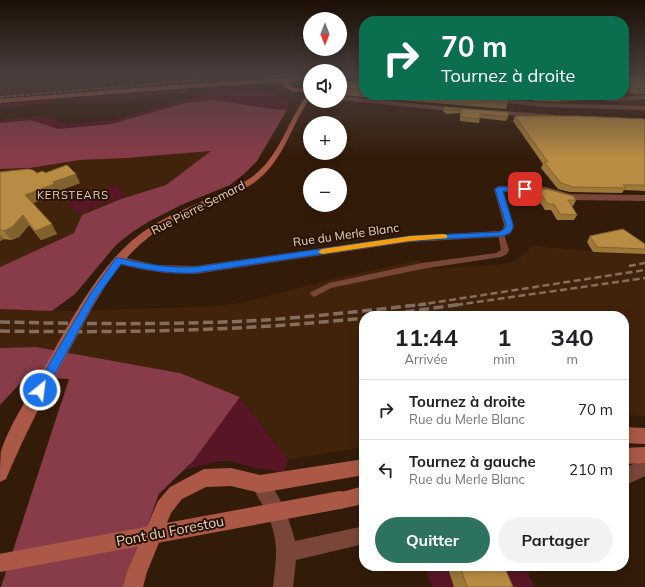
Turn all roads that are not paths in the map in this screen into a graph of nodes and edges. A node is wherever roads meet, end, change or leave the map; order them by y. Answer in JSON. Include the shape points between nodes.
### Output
{"nodes":[{"id":1,"x":293,"y":103,"type":"edge"},
{"id":2,"x":397,"y":103,"type":"edge"},
{"id":3,"x":522,"y":103,"type":"edge"},
{"id":4,"x":528,"y":104,"type":"joint"},
{"id":5,"x":605,"y":107,"type":"junction"},
{"id":6,"x":619,"y":107,"type":"junction"},
{"id":7,"x":645,"y":108,"type":"edge"},
{"id":8,"x":467,"y":110,"type":"edge"},
{"id":9,"x":481,"y":111,"type":"edge"},
{"id":10,"x":630,"y":114,"type":"junction"},
{"id":11,"x":645,"y":115,"type":"edge"},
{"id":12,"x":559,"y":117,"type":"edge"},
{"id":13,"x":645,"y":198,"type":"edge"},
{"id":14,"x":501,"y":234,"type":"junction"},
{"id":15,"x":119,"y":260,"type":"junction"},
{"id":16,"x":314,"y":294,"type":"dead end"},
{"id":17,"x":629,"y":435,"type":"edge"},
{"id":18,"x":645,"y":436,"type":"edge"},
{"id":19,"x":645,"y":455,"type":"edge"},
{"id":20,"x":629,"y":456,"type":"edge"},
{"id":21,"x":645,"y":467,"type":"edge"},
{"id":22,"x":359,"y":468,"type":"edge"},
{"id":23,"x":0,"y":472,"type":"edge"},
{"id":24,"x":629,"y":475,"type":"edge"},
{"id":25,"x":260,"y":484,"type":"junction"},
{"id":26,"x":359,"y":497,"type":"edge"},
{"id":27,"x":359,"y":536,"type":"edge"},
{"id":28,"x":287,"y":552,"type":"junction"},
{"id":29,"x":0,"y":563,"type":"edge"},
{"id":30,"x":133,"y":587,"type":"edge"},
{"id":31,"x":283,"y":587,"type":"edge"}],
"edges":[{"from":1,"to":15,"type":"main road","name":"Rue Pierre Semard","via":[[291,128],[271,164],[254,180],[157,227]]},
{"from":2,"to":8,"type":"street"},
{"from":3,"to":4,"type":"street"},
{"from":4,"to":5,"type":"street"},
{"from":5,"to":6,"type":"street"},
{"from":5,"to":10,"type":"street","via":[[614,112]]},
{"from":6,"to":7,"type":"street"},
{"from":6,"to":10,"type":"street"},
{"from":9,"to":12,"type":"street"},
{"from":10,"to":11,"type":"street"},
{"from":13,"to":14,"type":"street","via":[[570,197],[546,190],[499,189],[509,225],[509,229]]},
{"from":14,"to":15,"type":"street","name":"Rue du Merle Blanc","via":[[410,239],[195,270],[149,268]]},
{"from":14,"to":16,"type":"lane","via":[[504,252],[498,255],[422,266],[329,286]]},
{"from":15,"to":23,"type":"main road","name":"Rue Pierre Semard","via":[[94,295],[46,378]]},
{"from":17,"to":18,"type":"main road"},
{"from":19,"to":20,"type":"main road"},
{"from":21,"to":24,"type":"street"},
{"from":22,"to":25,"type":"main road"},
{"from":25,"to":28,"type":"street","via":[[283,531]]},
{"from":25,"to":30,"type":"main road","via":[[231,477],[204,478],[176,493],[164,507]]},
{"from":26,"to":29,"type":"main road","name":"Pont du Forestou","bridge":true},
{"from":27,"to":28,"type":"street"},
{"from":28,"to":31,"type":"street"}]}
